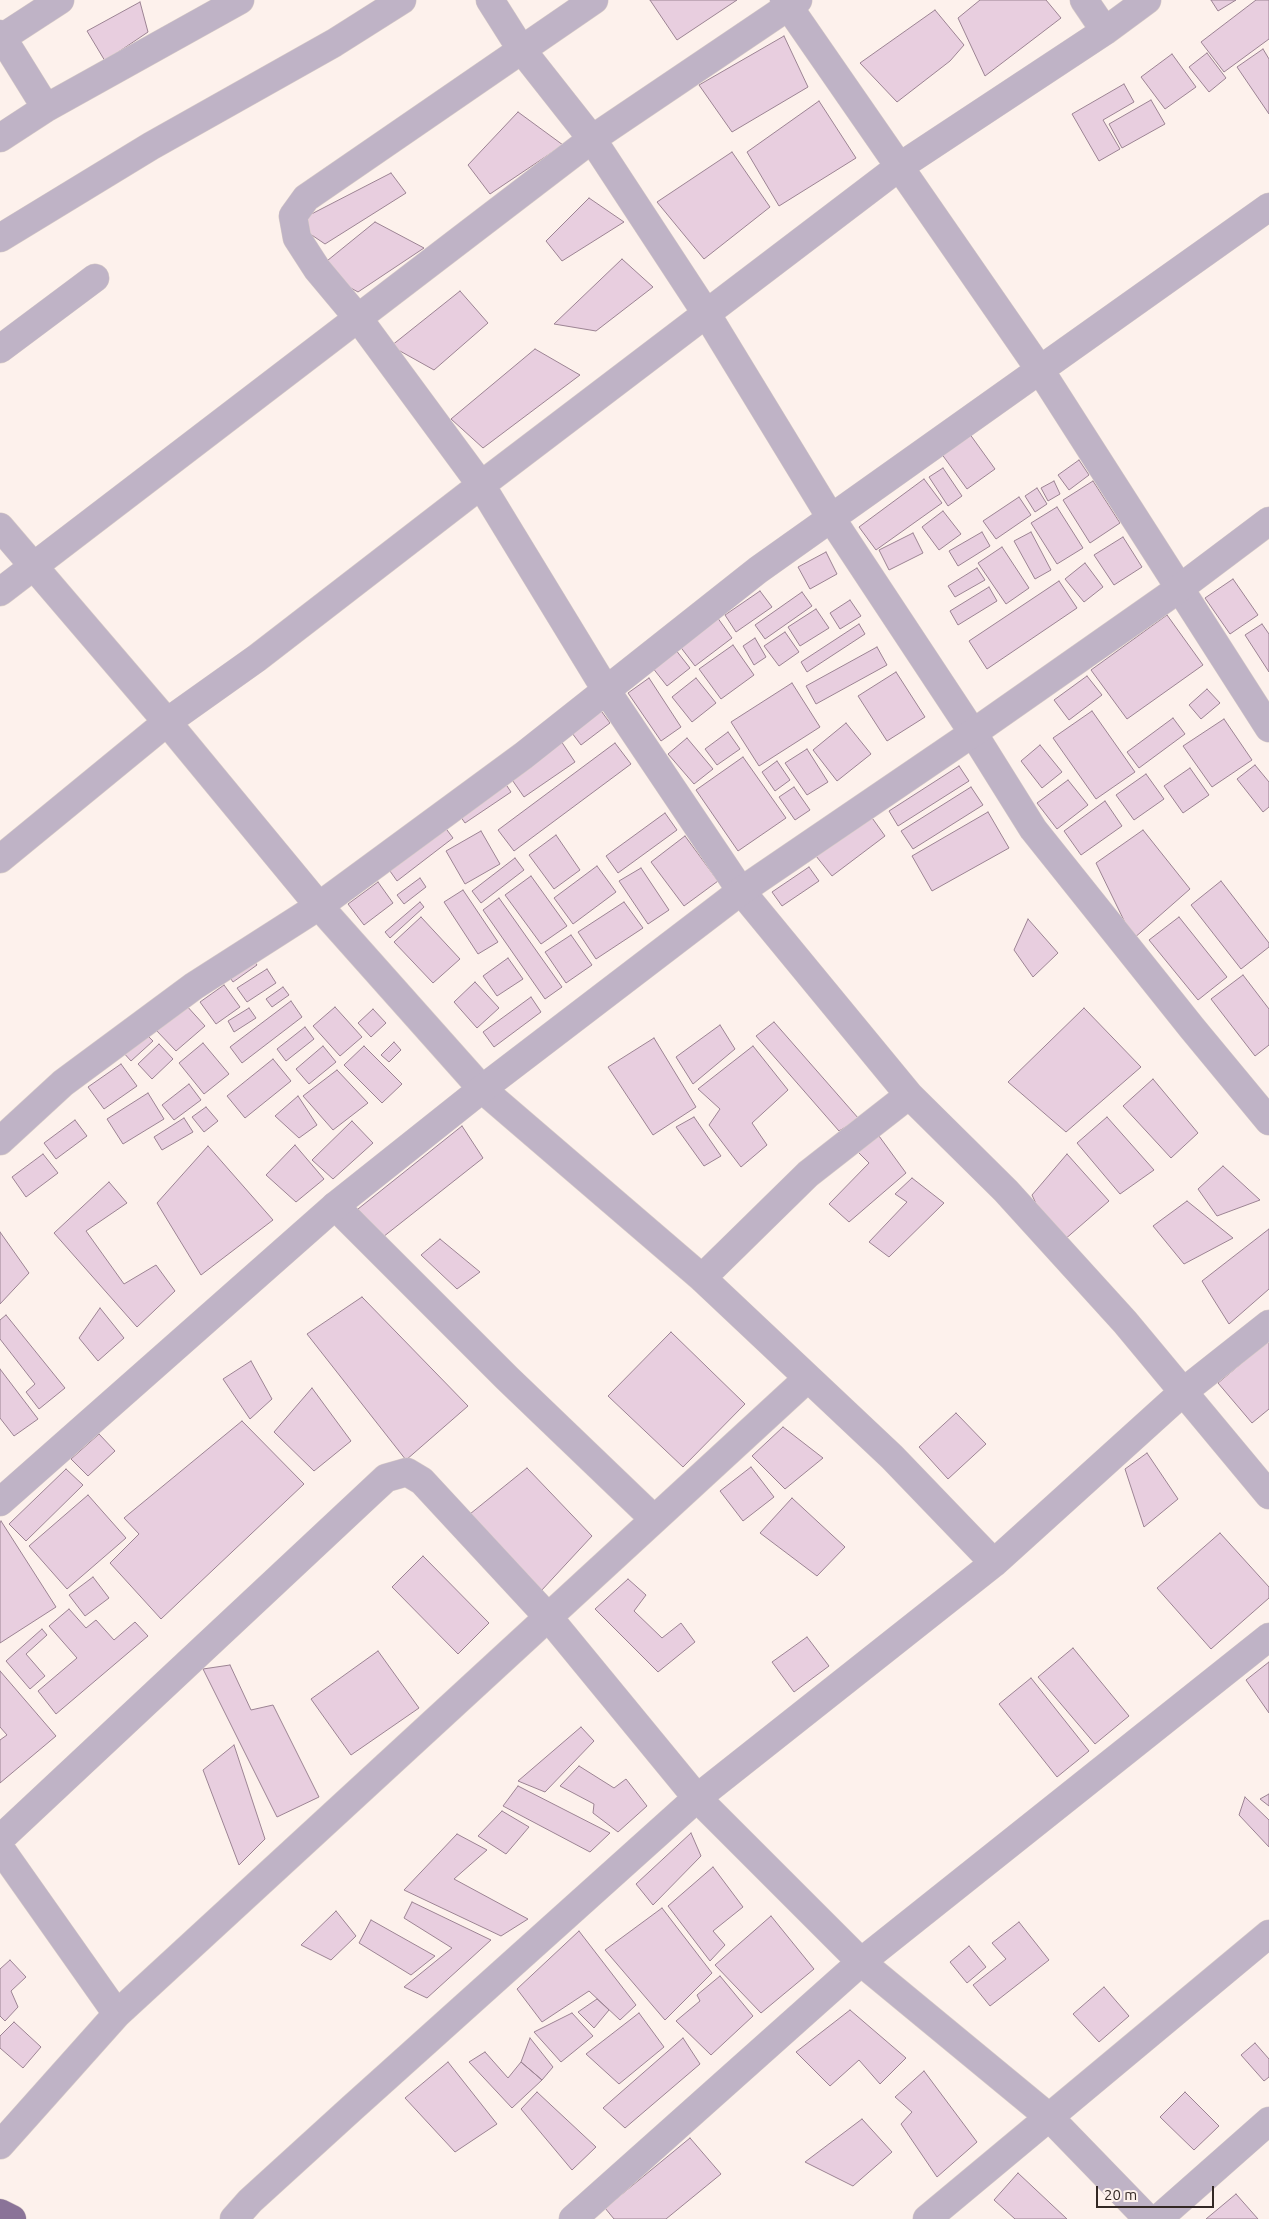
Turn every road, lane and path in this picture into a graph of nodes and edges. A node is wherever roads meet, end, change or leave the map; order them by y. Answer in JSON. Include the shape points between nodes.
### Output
{"nodes":[{"id":1,"x":60,"y":0,"type":"edge"},
{"id":2,"x":240,"y":0,"type":"edge"},
{"id":3,"x":402,"y":0,"type":"edge"},
{"id":4,"x":490,"y":0,"type":"edge"},
{"id":5,"x":594,"y":0,"type":"edge"},
{"id":6,"x":1084,"y":0,"type":"edge"},
{"id":7,"x":1147,"y":0,"type":"edge"},
{"id":8,"x":790,"y":2,"type":"edge"},
{"id":9,"x":1105,"y":31,"type":"junction"},
{"id":10,"x":1,"y":37,"type":"edge"},
{"id":11,"x":521,"y":50,"type":"junction"},
{"id":12,"x":46,"y":108,"type":"junction"},
{"id":13,"x":0,"y":138,"type":"edge"},
{"id":14,"x":592,"y":139,"type":"junction"},
{"id":15,"x":899,"y":167,"type":"junction"},
{"id":16,"x":1269,"y":207,"type":"edge"},
{"id":17,"x":0,"y":238,"type":"edge"},
{"id":18,"x":95,"y":278,"type":"dead end"},
{"id":19,"x":706,"y":313,"type":"junction"},
{"id":20,"x":358,"y":318,"type":"junction"},
{"id":21,"x":0,"y":349,"type":"edge"},
{"id":22,"x":1040,"y":370,"type":"junction"},
{"id":23,"x":480,"y":485,"type":"junction"},
{"id":24,"x":831,"y":518,"type":"junction"},
{"id":25,"x":1269,"y":521,"type":"edge"},
{"id":26,"x":0,"y":527,"type":"edge"},
{"id":27,"x":32,"y":566,"type":"junction"},
{"id":28,"x":1180,"y":588,"type":"junction"},
{"id":29,"x":0,"y":592,"type":"edge"},
{"id":30,"x":606,"y":690,"type":"junction"},
{"id":31,"x":167,"y":722,"type":"junction"},
{"id":32,"x":1269,"y":728,"type":"edge"},
{"id":33,"x":973,"y":733,"type":"junction"},
{"id":34,"x":0,"y":859,"type":"edge"},
{"id":35,"x":741,"y":891,"type":"junction"},
{"id":36,"x":319,"y":906,"type":"junction"},
{"id":37,"x":482,"y":1089,"type":"junction"},
{"id":38,"x":909,"y":1095,"type":"junction"},
{"id":39,"x":1269,"y":1121,"type":"edge"},
{"id":40,"x":0,"y":1141,"type":"edge"},
{"id":41,"x":335,"y":1206,"type":"junction"},
{"id":42,"x":702,"y":1278,"type":"junction"},
{"id":43,"x":1269,"y":1324,"type":"edge"},
{"id":44,"x":808,"y":1378,"type":"junction"},
{"id":45,"x":1183,"y":1392,"type":"junction"},
{"id":46,"x":1269,"y":1495,"type":"edge"},
{"id":47,"x":0,"y":1502,"type":"edge"},
{"id":48,"x":654,"y":1519,"type":"junction"},
{"id":49,"x":994,"y":1563,"type":"junction"},
{"id":50,"x":548,"y":1618,"type":"junction"},
{"id":51,"x":1269,"y":1638,"type":"edge"},
{"id":52,"x":697,"y":1798,"type":"junction"},
{"id":53,"x":0,"y":1839,"type":"edge"},
{"id":54,"x":0,"y":1848,"type":"edge"},
{"id":55,"x":1269,"y":1934,"type":"edge"},
{"id":56,"x":861,"y":1962,"type":"junction"},
{"id":57,"x":117,"y":2014,"type":"junction"},
{"id":58,"x":1050,"y":2118,"type":"junction"},
{"id":59,"x":1269,"y":2121,"type":"edge"},
{"id":60,"x":0,"y":2146,"type":"edge"},
{"id":61,"x":0,"y":2214,"type":"edge"},
{"id":62,"x":12,"y":2219,"type":"edge"},
{"id":63,"x":234,"y":2219,"type":"edge"},
{"id":64,"x":573,"y":2219,"type":"edge"},
{"id":65,"x":928,"y":2219,"type":"edge"},
{"id":66,"x":1148,"y":2219,"type":"edge"},
{"id":67,"x":1158,"y":2219,"type":"edge"}],
"edges":[{"from":1,"to":10,"type":"street"},
{"from":2,"to":12,"type":"street"},
{"from":3,"to":17,"type":"street","via":[[334,44],[151,146]]},
{"from":4,"to":11,"type":"street"},
{"from":5,"to":11,"type":"street"},
{"from":6,"to":9,"type":"street"},
{"from":7,"to":9,"type":"street"},
{"from":8,"to":14,"type":"street"},
{"from":8,"to":15,"type":"street"},
{"from":9,"to":15,"type":"street"},
{"from":10,"to":12,"type":"street"},
{"from":11,"to":14,"type":"street"},
{"from":11,"to":20,"type":"street","via":[[306,198],[293,216],[297,238]]},
{"from":12,"to":13,"type":"street"},
{"from":14,"to":19,"type":"street"},
{"from":14,"to":20,"type":"street"},
{"from":15,"to":19,"type":"street"},
{"from":15,"to":22,"type":"street"},
{"from":16,"to":22,"type":"street"},
{"from":18,"to":21,"type":"street"},
{"from":19,"to":23,"type":"street"},
{"from":19,"to":24,"type":"street"},
{"from":20,"to":23,"type":"street"},
{"from":20,"to":27,"type":"street"},
{"from":22,"to":24,"type":"street"},
{"from":22,"to":28,"type":"street"},
{"from":23,"to":30,"type":"street"},
{"from":23,"to":31,"type":"street","via":[[257,658]]},
{"from":24,"to":30,"type":"street","via":[[758,570]]},
{"from":24,"to":33,"type":"street"},
{"from":25,"to":28,"type":"street"},
{"from":26,"to":27,"type":"street"},
{"from":27,"to":29,"type":"street"},
{"from":27,"to":31,"type":"street"},
{"from":28,"to":32,"type":"street"},
{"from":28,"to":33,"type":"street"},
{"from":30,"to":35,"type":"street"},
{"from":30,"to":36,"type":"street","via":[[523,756]]},
{"from":31,"to":34,"type":"street"},
{"from":31,"to":36,"type":"street"},
{"from":33,"to":35,"type":"street"},
{"from":33,"to":39,"type":"street","via":[[1033,829]]},
{"from":35,"to":37,"type":"street"},
{"from":35,"to":38,"type":"street"},
{"from":36,"to":37,"type":"street"},
{"from":36,"to":40,"type":"street","via":[[194,986],[63,1082]]},
{"from":37,"to":41,"type":"street"},
{"from":37,"to":42,"type":"street"},
{"from":38,"to":42,"type":"street","via":[[808,1174]]},
{"from":38,"to":45,"type":"street","via":[[1006,1191],[1125,1322]]},
{"from":41,"to":47,"type":"street"},
{"from":41,"to":48,"type":"street"},
{"from":42,"to":44,"type":"street"},
{"from":43,"to":45,"type":"street"},
{"from":44,"to":48,"type":"street"},
{"from":44,"to":49,"type":"street","via":[[892,1457]]},
{"from":45,"to":46,"type":"street"},
{"from":45,"to":49,"type":"street"},
{"from":48,"to":50,"type":"street"},
{"from":49,"to":52,"type":"street"},
{"from":50,"to":52,"type":"street"},
{"from":50,"to":53,"type":"street","via":[[422,1481],[407,1472],[386,1478]]},
{"from":50,"to":57,"type":"street"},
{"from":51,"to":56,"type":"street"},
{"from":52,"to":56,"type":"street"},
{"from":52,"to":63,"type":"street","via":[[351,2109]]},
{"from":54,"to":57,"type":"street"},
{"from":55,"to":58,"type":"street"},
{"from":56,"to":58,"type":"street"},
{"from":56,"to":64,"type":"street"},
{"from":57,"to":60,"type":"street"},
{"from":58,"to":65,"type":"street"},
{"from":58,"to":66,"type":"street"},
{"from":59,"to":67,"type":"street"},
{"from":61,"to":62,"type":"highway"}]}
